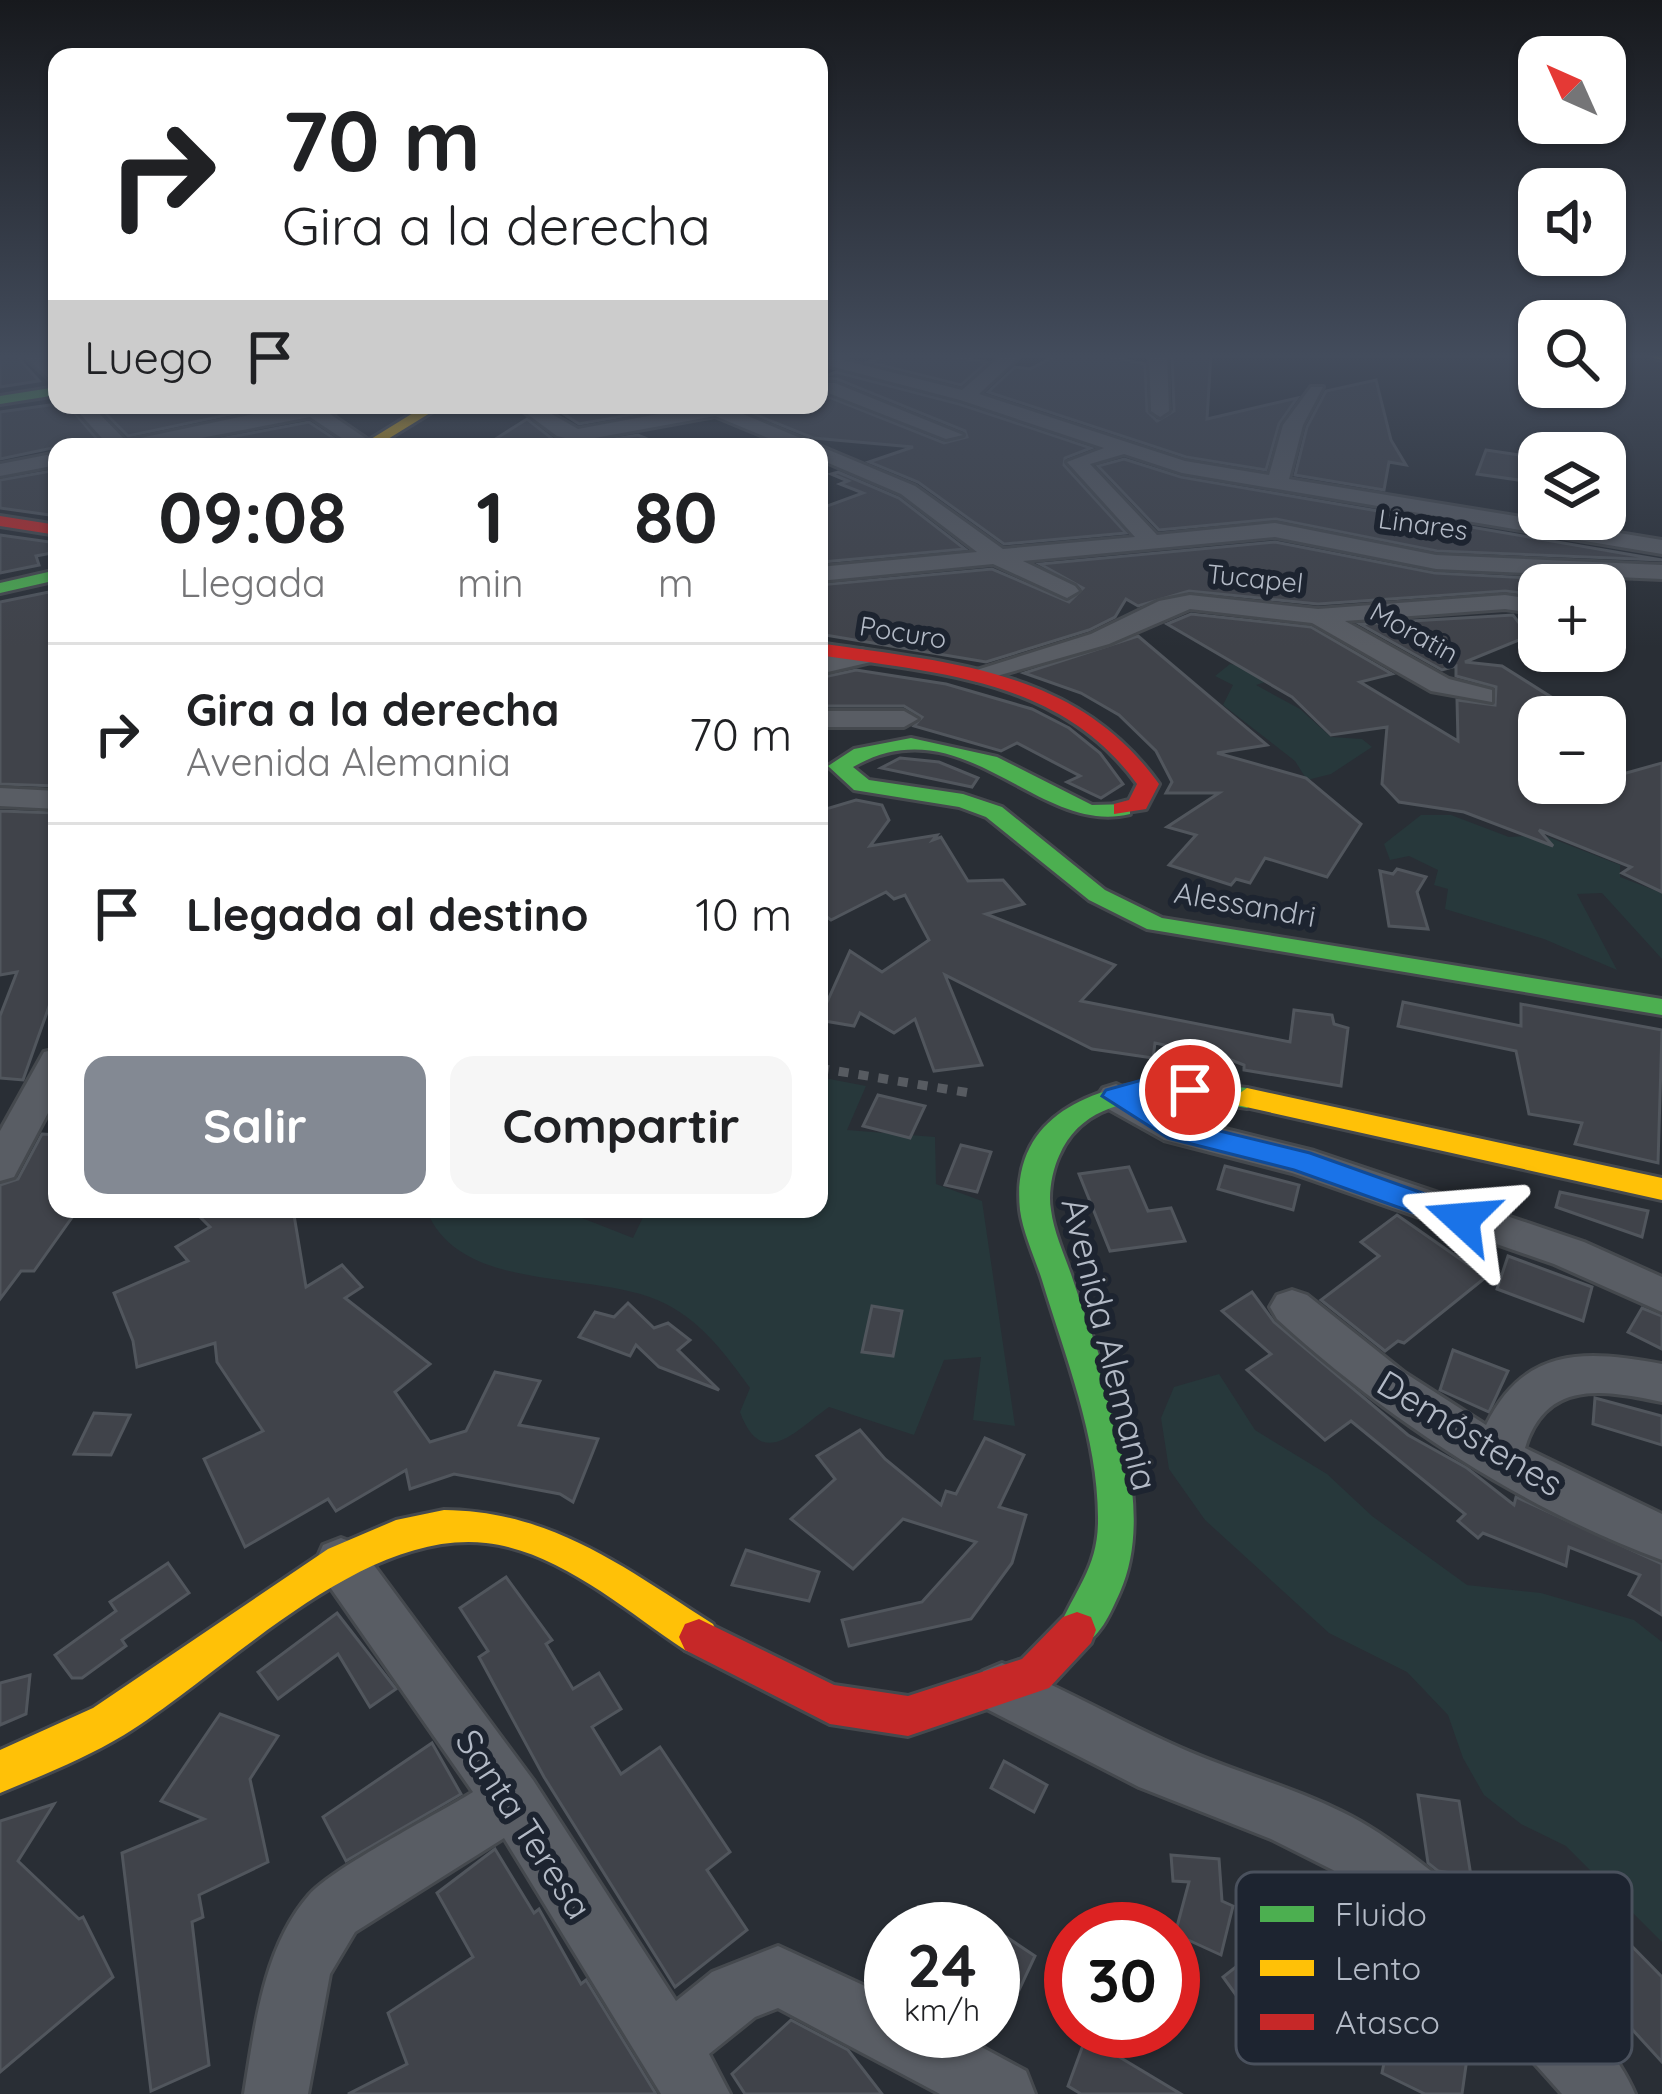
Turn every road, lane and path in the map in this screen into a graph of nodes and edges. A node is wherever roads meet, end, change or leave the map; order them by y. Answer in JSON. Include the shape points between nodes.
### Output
{"nodes":[{"id":1,"x":1056,"y":452,"type":"edge"},
{"id":2,"x":1112,"y":452,"type":"edge"},
{"id":3,"x":1136,"y":452,"type":"edge"},
{"id":4,"x":1286,"y":452,"type":"edge"},
{"id":5,"x":828,"y":458,"type":"edge"},
{"id":6,"x":48,"y":461,"type":"edge"},
{"id":7,"x":1077,"y":462,"type":"junction"},
{"id":8,"x":0,"y":470,"type":"edge"},
{"id":9,"x":1277,"y":484,"type":"junction"},
{"id":10,"x":0,"y":521,"type":"edge"},
{"id":11,"x":48,"y":529,"type":"edge"},
{"id":12,"x":1151,"y":542,"type":"junction"},
{"id":13,"x":1662,"y":547,"type":"edge"},
{"id":14,"x":1001,"y":559,"type":"junction"},
{"id":15,"x":1662,"y":572,"type":"edge"},
{"id":16,"x":828,"y":573,"type":"edge"},
{"id":17,"x":48,"y":577,"type":"edge"},
{"id":18,"x":0,"y":588,"type":"edge"},
{"id":19,"x":1067,"y":591,"type":"dead end"},
{"id":20,"x":1518,"y":604,"type":"edge"},
{"id":21,"x":1318,"y":616,"type":"junction"},
{"id":22,"x":828,"y":651,"type":"edge"},
{"id":23,"x":862,"y":657,"type":"junction"},
{"id":24,"x":828,"y":664,"type":"edge"},
{"id":25,"x":977,"y":674,"type":"junction"},
{"id":26,"x":1483,"y":696,"type":"dead end"},
{"id":27,"x":828,"y":719,"type":"edge"},
{"id":28,"x":904,"y":719,"type":"dead end"},
{"id":29,"x":0,"y":796,"type":"edge"},
{"id":30,"x":48,"y":799,"type":"edge"},
{"id":31,"x":1662,"y":1007,"type":"edge"},
{"id":32,"x":48,"y":1078,"type":"edge"},
{"id":33,"x":1116,"y":1096,"type":"junction"},
{"id":34,"x":0,"y":1167,"type":"edge"},
{"id":35,"x":1662,"y":1189,"type":"edge"},
{"id":36,"x":1662,"y":1295,"type":"edge"},
{"id":37,"x":1292,"y":1307,"type":"dead end"},
{"id":38,"x":1662,"y":1383,"type":"edge"},
{"id":39,"x":1499,"y":1457,"type":"junction"},
{"id":40,"x":1662,"y":1538,"type":"edge"},
{"id":41,"x":341,"y":1561,"type":"junction"},
{"id":42,"x":1003,"y":1689,"type":"junction"},
{"id":43,"x":0,"y":1772,"type":"edge"},
{"id":44,"x":513,"y":1800,"type":"junction"},
{"id":45,"x":1382,"y":1872,"type":"edge"},
{"id":46,"x":1579,"y":2064,"type":"edge"},
{"id":47,"x":683,"y":2070,"type":"edge"},
{"id":48,"x":276,"y":2094,"type":"edge"},
{"id":49,"x":1003,"y":2094,"type":"edge"},
{"id":50,"x":1603,"y":2094,"type":"edge"}],
"edges":[{"from":1,"to":7,"type":"street"},
{"from":2,"to":7,"type":"street"},
{"from":3,"to":9,"type":"street"},
{"from":4,"to":9,"type":"street"},
{"from":5,"to":14,"type":"street","via":[[908,490]]},
{"from":6,"to":8,"type":"street"},
{"from":7,"to":12,"type":"street"},
{"from":9,"to":13,"type":"street"},
{"from":10,"to":11,"type":"street"},
{"from":12,"to":14,"type":"street","name":"Linares"},
{"from":12,"to":15,"type":"street","name":"Linares","via":[[1276,530],[1436,562]]},
{"from":14,"to":16,"type":"street","name":"Linares"},
{"from":14,"to":19,"type":"street"},
{"from":17,"to":18,"type":"street"},
{"from":20,"to":21,"type":"street","name":"Tucapel"},
{"from":21,"to":25,"type":"street","name":"Tucapel","via":[[1190,602],[1100,639]]},
{"from":21,"to":26,"type":"street","name":"Moratin","via":[[1440,685]]},
{"from":22,"to":23,"type":"street","name":"Pocuro"},
{"from":23,"to":24,"type":"street"},
{"from":23,"to":25,"type":"street","name":"Pocuro"},
{"from":25,"to":31,"type":"street","name":"Alessandri","via":[[1119,742],[1144,770],[1148,784],[1138,804],[1093,814],[1011,772],[932,748],[865,748],[839,766],[845,777],[1002,816],[1088,889],[1156,924]]},
{"from":27,"to":28,"type":"street"},
{"from":29,"to":30,"type":"street"},
{"from":32,"to":34,"type":"street"},
{"from":33,"to":35,"type":"street","name":"Avenida Alemania","via":[[1165,1089],[1240,1097]]},
{"from":33,"to":36,"type":"street","via":[[1178,1131],[1300,1161],[1569,1253]]},
{"from":33,"to":42,"type":"street","name":"Avenida Alemania","via":[[1062,1121],[1036,1150],[1031,1174],[1117,1492],[1116,1547],[1100,1599],[1070,1640],[1036,1674]]},
{"from":37,"to":39,"type":"street","name":"Demóstenes","via":[[1361,1366]]},
{"from":38,"to":39,"type":"street","via":[[1588,1370],[1543,1382],[1520,1403]]},
{"from":39,"to":40,"type":"street","name":"Demóstenes"},
{"from":41,"to":42,"type":"street","name":"Avenida Alemania","via":[[440,1522],[500,1525],[546,1542],[733,1658],[830,1704],[908,1716]]},
{"from":41,"to":43,"type":"street","name":"Avenida Alemania","via":[[107,1722]]},
{"from":41,"to":44,"type":"street","name":"Santa Teresa"},
{"from":42,"to":45,"type":"street","via":[[1159,1767],[1299,1820]]},
{"from":44,"to":47,"type":"street","name":"Santa Teresa"},
{"from":44,"to":48,"type":"street","via":[[334,1911],[314,1934],[295,1982]]},
{"from":46,"to":50,"type":"street"},
{"from":47,"to":49,"type":"street","via":[[734,1994],[778,1977]]}]}
